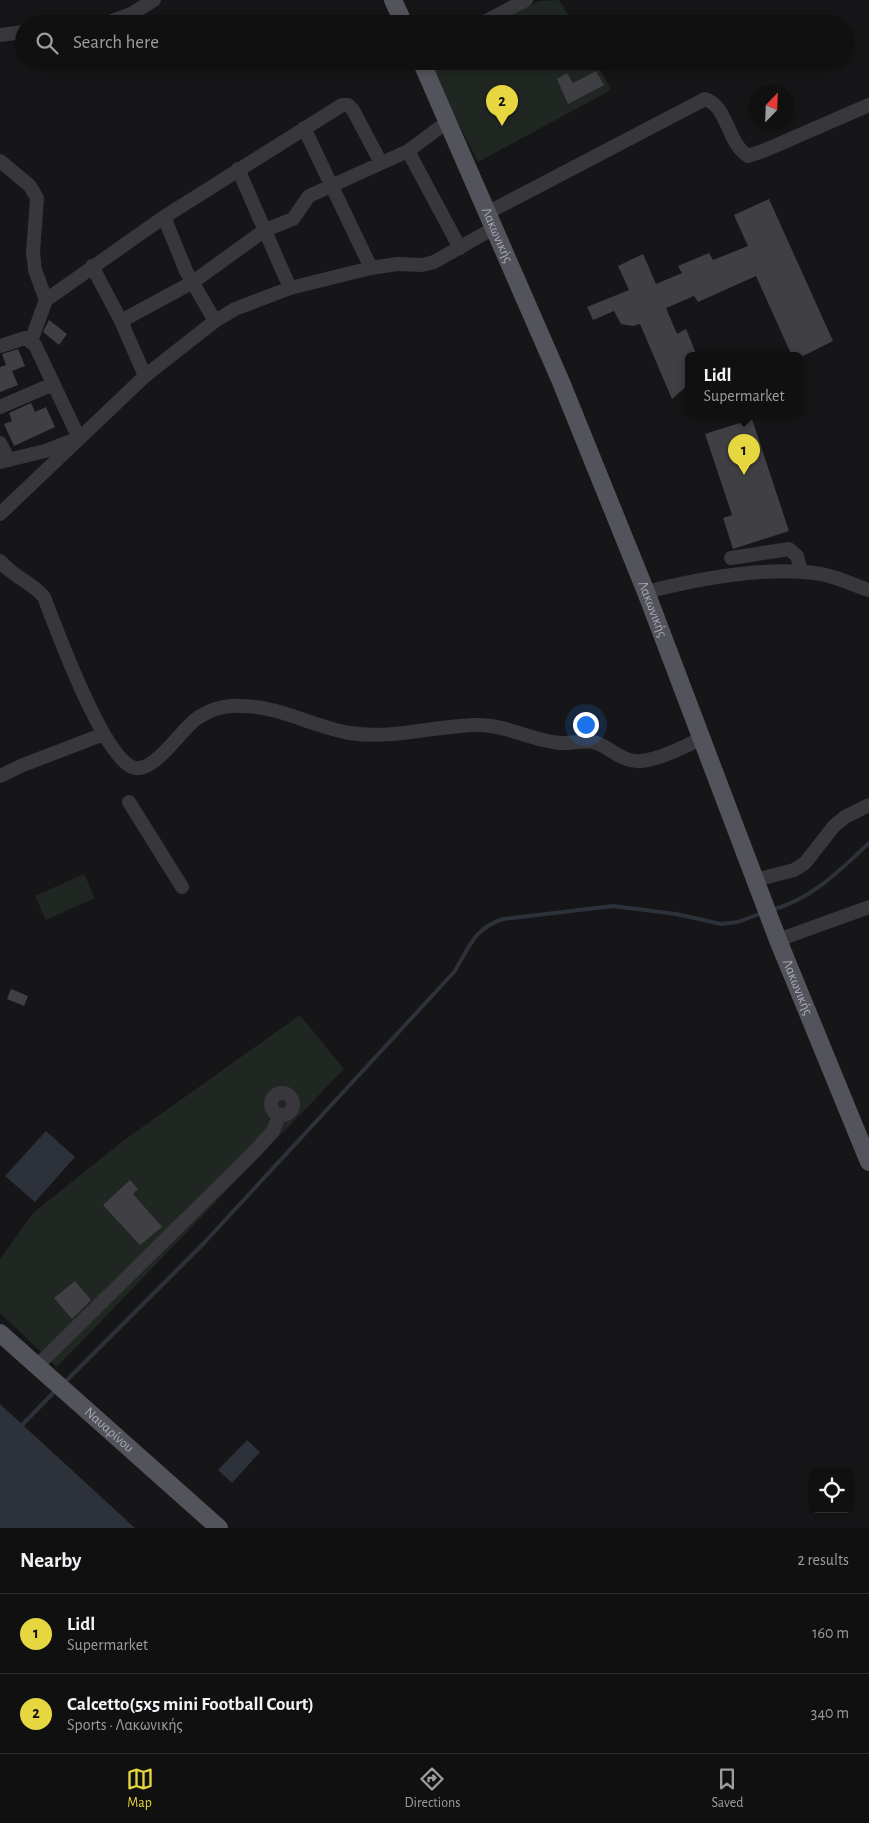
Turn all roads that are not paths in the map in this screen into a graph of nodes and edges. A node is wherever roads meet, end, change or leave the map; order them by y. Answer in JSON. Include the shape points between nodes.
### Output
{"nodes":[{"id":1,"x":154,"y":0,"type":"edge"},
{"id":2,"x":393,"y":0,"type":"edge"},
{"id":3,"x":526,"y":0,"type":"edge"},
{"id":4,"x":128,"y":15,"type":"edge"},
{"id":5,"x":400,"y":15,"type":"edge"},
{"id":6,"x":498,"y":15,"type":"edge"},
{"id":7,"x":15,"y":33,"type":"edge"},
{"id":8,"x":0,"y":35,"type":"edge"},
{"id":9,"x":425,"y":70,"type":"edge"},
{"id":10,"x":869,"y":105,"type":"edge"},
{"id":11,"x":447,"y":122,"type":"junction"},
{"id":12,"x":304,"y":128,"type":"junction"},
{"id":13,"x":408,"y":151,"type":"junction"},
{"id":14,"x":0,"y":161,"type":"edge"},
{"id":15,"x":381,"y":163,"type":"junction"},
{"id":16,"x":238,"y":169,"type":"junction"},
{"id":17,"x":330,"y":185,"type":"junction"},
{"id":18,"x":164,"y":217,"type":"junction"},
{"id":19,"x":490,"y":220,"type":"junction"},
{"id":20,"x":265,"y":230,"type":"junction"},
{"id":21,"x":460,"y":248,"type":"junction"},
{"id":22,"x":92,"y":266,"type":"junction"},
{"id":23,"x":371,"y":268,"type":"junction"},
{"id":24,"x":193,"y":282,"type":"junction"},
{"id":25,"x":290,"y":288,"type":"junction"},
{"id":26,"x":46,"y":300,"type":"junction"},
{"id":27,"x":121,"y":321,"type":"junction"},
{"id":28,"x":216,"y":321,"type":"junction"},
{"id":29,"x":31,"y":341,"type":"junction"},
{"id":30,"x":0,"y":346,"type":"edge"},
{"id":31,"x":145,"y":376,"type":"junction"},
{"id":32,"x":53,"y":384,"type":"junction"},
{"id":33,"x":0,"y":406,"type":"edge"},
{"id":34,"x":79,"y":438,"type":"junction"},
{"id":35,"x":0,"y":443,"type":"edge"},
{"id":36,"x":4,"y":461,"type":"edge"},
{"id":37,"x":0,"y":514,"type":"edge"},
{"id":38,"x":731,"y":558,"type":"dead end"},
{"id":39,"x":0,"y":561,"type":"edge"},
{"id":40,"x":801,"y":571,"type":"junction"},
{"id":41,"x":869,"y":590,"type":"edge"},
{"id":42,"x":646,"y":592,"type":"junction"},
{"id":43,"x":104,"y":734,"type":"junction"},
{"id":44,"x":702,"y":739,"type":"junction"},
{"id":45,"x":0,"y":776,"type":"edge"},
{"id":46,"x":129,"y":802,"type":"dead end"},
{"id":47,"x":869,"y":804,"type":"edge"},
{"id":48,"x":756,"y":882,"type":"junction"},
{"id":49,"x":182,"y":887,"type":"dead end"},
{"id":50,"x":869,"y":908,"type":"edge"},
{"id":51,"x":778,"y":940,"type":"junction"},
{"id":52,"x":279,"y":1116,"type":"dead end"},
{"id":53,"x":869,"y":1162,"type":"edge"},
{"id":54,"x":0,"y":1333,"type":"edge"},
{"id":55,"x":40,"y":1369,"type":"junction"},
{"id":56,"x":219,"y":1528,"type":"edge"}],
"edges":[{"from":1,"to":4,"type":"street"},
{"from":2,"to":5,"type":"main road"},
{"from":3,"to":6,"type":"street"},
{"from":7,"to":8,"type":"street"},
{"from":9,"to":11,"type":"main road","name":"Λακωνικής"},
{"from":10,"to":19,"type":"street","via":[[748,156],[737,146],[716,105],[705,99],[698,101]]},
{"from":11,"to":13,"type":"street"},
{"from":11,"to":19,"type":"main road","name":"Λακωνικής"},
{"from":12,"to":15,"type":"street","via":[[342,105],[348,105]]},
{"from":12,"to":16,"type":"street"},
{"from":12,"to":17,"type":"street"},
{"from":13,"to":15,"type":"street"},
{"from":13,"to":21,"type":"street"},
{"from":14,"to":26,"type":"street","via":[[30,186],[37,198],[33,252],[35,270]]},
{"from":15,"to":17,"type":"street"},
{"from":16,"to":18,"type":"street"},
{"from":16,"to":20,"type":"street"},
{"from":17,"to":20,"type":"street","via":[[309,196],[293,220]]},
{"from":17,"to":23,"type":"street"},
{"from":18,"to":22,"type":"street"},
{"from":18,"to":24,"type":"street"},
{"from":19,"to":21,"type":"street"},
{"from":19,"to":42,"type":"main road","name":"Λακωνικής","via":[[558,374]]},
{"from":20,"to":24,"type":"street"},
{"from":20,"to":25,"type":"street"},
{"from":21,"to":23,"type":"street","via":[[422,265]]},
{"from":22,"to":26,"type":"street"},
{"from":22,"to":27,"type":"street"},
{"from":23,"to":25,"type":"street"},
{"from":24,"to":27,"type":"street"},
{"from":24,"to":28,"type":"street"},
{"from":25,"to":28,"type":"street","via":[[257,299]]},
{"from":26,"to":29,"type":"street"},
{"from":27,"to":31,"type":"street"},
{"from":28,"to":31,"type":"street"},
{"from":29,"to":30,"type":"street","via":[[19,339]]},
{"from":29,"to":32,"type":"street"},
{"from":31,"to":34,"type":"street"},
{"from":32,"to":33,"type":"street"},
{"from":32,"to":34,"type":"street"},
{"from":34,"to":36,"type":"street"},
{"from":34,"to":37,"type":"street"},
{"from":35,"to":36,"type":"street"},
{"from":38,"to":40,"type":"street","via":[[789,549],[797,556]]},
{"from":39,"to":43,"type":"street","via":[[8,571],[38,590],[44,598]]},
{"from":40,"to":41,"type":"street"},
{"from":40,"to":42,"type":"street","via":[[706,578]]},
{"from":42,"to":44,"type":"main road","name":"Λακωνικής"},
{"from":43,"to":44,"type":"street","via":[[113,750],[134,769],[153,763],[195,720],[208,712],[241,706],[370,735],[494,726],[549,741],[596,743],[631,761],[650,759]]},
{"from":43,"to":45,"type":"street"},
{"from":44,"to":48,"type":"main road","name":"Λακωνικής"},
{"from":46,"to":49,"type":"street"},
{"from":47,"to":48,"type":"street","via":[[834,826],[805,863],[794,870]]},
{"from":48,"to":51,"type":"main road","name":"Λακωνικής"},
{"from":50,"to":51,"type":"street"},
{"from":51,"to":53,"type":"main road","name":"Λακωνικής"},
{"from":52,"to":55,"type":"street","via":[[274,1131],[252,1155],[44,1359]]},
{"from":54,"to":55,"type":"main road","name":"Ναυαρίνου"},
{"from":55,"to":56,"type":"main road","name":"Ναυαρίνου"}]}
